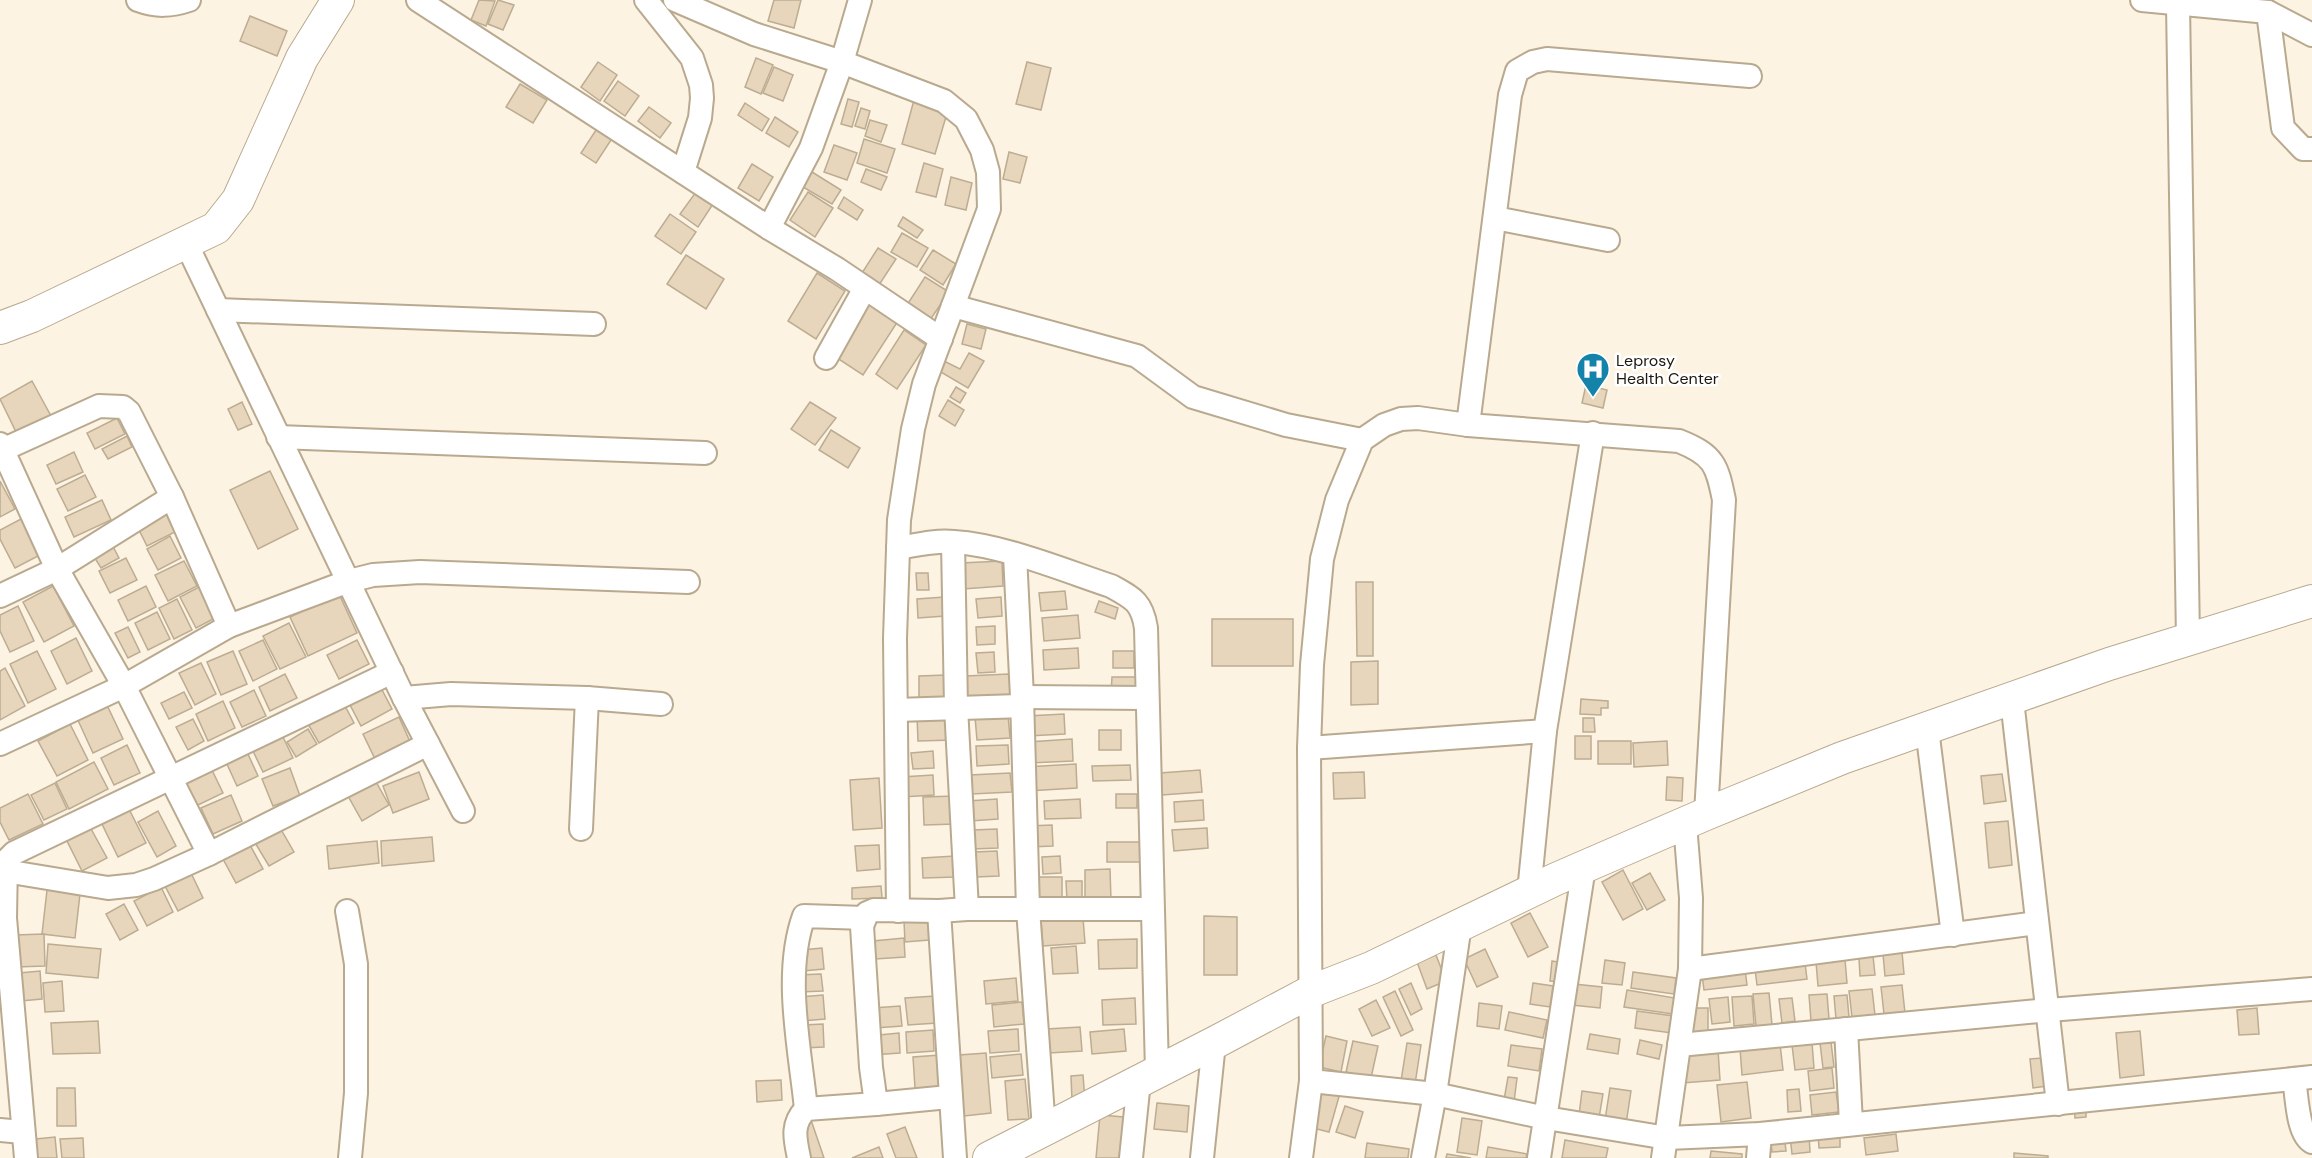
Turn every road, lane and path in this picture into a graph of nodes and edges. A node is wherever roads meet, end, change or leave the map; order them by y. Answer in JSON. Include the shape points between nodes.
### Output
{"nodes":[{"id":1,"x":138,"y":0,"type":"edge"},
{"id":2,"x":189,"y":0,"type":"edge"},
{"id":3,"x":338,"y":0,"type":"edge"},
{"id":4,"x":418,"y":0,"type":"edge"},
{"id":5,"x":646,"y":0,"type":"edge"},
{"id":6,"x":675,"y":0,"type":"edge"},
{"id":7,"x":860,"y":0,"type":"edge"},
{"id":8,"x":2142,"y":0,"type":"edge"},
{"id":9,"x":2178,"y":4,"type":"junction"},
{"id":10,"x":2268,"y":12,"type":"junction"},
{"id":11,"x":2312,"y":35,"type":"edge"},
{"id":12,"x":842,"y":62,"type":"junction"},
{"id":13,"x":1750,"y":76,"type":"dead end"},
{"id":14,"x":2312,"y":149,"type":"edge"},
{"id":15,"x":683,"y":172,"type":"junction"},
{"id":16,"x":1495,"y":219,"type":"junction"},
{"id":17,"x":768,"y":228,"type":"junction"},
{"id":18,"x":1608,"y":240,"type":"dead end"},
{"id":19,"x":186,"y":243,"type":"junction"},
{"id":20,"x":865,"y":288,"type":"junction"},
{"id":21,"x":953,"y":306,"type":"junction"},
{"id":22,"x":218,"y":310,"type":"junction"},
{"id":23,"x":594,"y":324,"type":"dead end"},
{"id":24,"x":0,"y":328,"type":"edge"},
{"id":25,"x":941,"y":339,"type":"junction"},
{"id":26,"x":826,"y":358,"type":"dead end"},
{"id":27,"x":1468,"y":425,"type":"junction"},
{"id":28,"x":1593,"y":433,"type":"junction"},
{"id":29,"x":278,"y":437,"type":"junction"},
{"id":30,"x":1362,"y":440,"type":"junction"},
{"id":31,"x":1,"y":448,"type":"edge"},
{"id":32,"x":705,"y":453,"type":"dead end"},
{"id":33,"x":172,"y":496,"type":"junction"},
{"id":34,"x":953,"y":542,"type":"junction"},
{"id":35,"x":898,"y":548,"type":"junction"},
{"id":36,"x":1015,"y":555,"type":"junction"},
{"id":37,"x":57,"y":569,"type":"junction"},
{"id":38,"x":349,"y":581,"type":"junction"},
{"id":39,"x":688,"y":582,"type":"dead end"},
{"id":40,"x":0,"y":597,"type":"edge"},
{"id":41,"x":2312,"y":601,"type":"edge"},
{"id":42,"x":229,"y":626,"type":"junction"},
{"id":43,"x":2188,"y":640,"type":"junction"},
{"id":44,"x":392,"y":672,"type":"junction"},
{"id":45,"x":124,"y":687,"type":"junction"},
{"id":46,"x":404,"y":698,"type":"junction"},
{"id":47,"x":587,"y":698,"type":"junction"},
{"id":48,"x":1146,"y":698,"type":"junction"},
{"id":49,"x":2012,"y":700,"type":"junction"},
{"id":50,"x":1022,"y":701,"type":"junction"},
{"id":51,"x":661,"y":704,"type":"dead end"},
{"id":52,"x":956,"y":707,"type":"junction"},
{"id":53,"x":896,"y":710,"type":"junction"},
{"id":54,"x":1927,"y":729,"type":"junction"},
{"id":55,"x":1545,"y":731,"type":"junction"},
{"id":56,"x":0,"y":744,"type":"edge"},
{"id":57,"x":428,"y":744,"type":"junction"},
{"id":58,"x":1309,"y":748,"type":"junction"},
{"id":59,"x":171,"y":780,"type":"junction"},
{"id":60,"x":463,"y":811,"type":"dead end"},
{"id":61,"x":1695,"y":819,"type":"junction"},
{"id":62,"x":581,"y":829,"type":"dead end"},
{"id":63,"x":209,"y":854,"type":"junction"},
{"id":64,"x":3,"y":864,"type":"edge"},
{"id":65,"x":1584,"y":867,"type":"junction"},
{"id":66,"x":1529,"y":892,"type":"junction"},
{"id":67,"x":967,"y":909,"type":"junction"},
{"id":68,"x":1028,"y":909,"type":"junction"},
{"id":69,"x":1152,"y":909,"type":"junction"},
{"id":70,"x":347,"y":911,"type":"dead end"},
{"id":71,"x":898,"y":911,"type":"junction"},
{"id":72,"x":939,"y":911,"type":"junction"},
{"id":73,"x":865,"y":918,"type":"junction"},
{"id":74,"x":2037,"y":923,"type":"junction"},
{"id":75,"x":1460,"y":925,"type":"junction"},
{"id":76,"x":1953,"y":935,"type":"junction"},
{"id":77,"x":1690,"y":969,"type":"junction"},
{"id":78,"x":2312,"y":989,"type":"edge"},
{"id":79,"x":1312,"y":991,"type":"junction"},
{"id":80,"x":2049,"y":1010,"type":"junction"},
{"id":81,"x":1845,"y":1029,"type":"junction"},
{"id":82,"x":1214,"y":1043,"type":"junction"},
{"id":83,"x":1678,"y":1045,"type":"junction"},
{"id":84,"x":1148,"y":1076,"type":"junction"},
{"id":85,"x":2303,"y":1078,"type":"edge"},
{"id":86,"x":1311,"y":1081,"type":"junction"},
{"id":87,"x":1436,"y":1094,"type":"junction"},
{"id":88,"x":950,"y":1097,"type":"junction"},
{"id":89,"x":876,"y":1104,"type":"junction"},
{"id":90,"x":2058,"y":1104,"type":"junction"},
{"id":91,"x":806,"y":1109,"type":"junction"},
{"id":92,"x":1546,"y":1118,"type":"junction"},
{"id":93,"x":1851,"y":1123,"type":"junction"},
{"id":94,"x":1044,"y":1129,"type":"junction"},
{"id":95,"x":11,"y":1131,"type":"edge"},
{"id":96,"x":1760,"y":1134,"type":"junction"},
{"id":97,"x":2312,"y":1142,"type":"edge"},
{"id":98,"x":1665,"y":1148,"type":"edge"},
{"id":99,"x":26,"y":1158,"type":"edge"},
{"id":100,"x":350,"y":1158,"type":"edge"},
{"id":101,"x":799,"y":1158,"type":"edge"},
{"id":102,"x":954,"y":1158,"type":"edge"},
{"id":103,"x":989,"y":1158,"type":"edge"},
{"id":104,"x":1131,"y":1158,"type":"edge"},
{"id":105,"x":1202,"y":1158,"type":"edge"},
{"id":106,"x":1301,"y":1158,"type":"edge"},
{"id":107,"x":1423,"y":1158,"type":"edge"},
{"id":108,"x":1539,"y":1158,"type":"edge"},
{"id":109,"x":1758,"y":1158,"type":"edge"}],
"edges":[{"from":1,"to":2,"type":"street","via":[[172,5]]},
{"from":3,"to":19,"type":"street","via":[[302,58],[238,200],[216,228]]},
{"from":4,"to":15,"type":"street"},
{"from":5,"to":15,"type":"street","via":[[692,58],[701,85],[700,118]]},
{"from":6,"to":12,"type":"street","via":[[754,34]]},
{"from":7,"to":12,"type":"street"},
{"from":8,"to":9,"type":"street"},
{"from":9,"to":10,"type":"street"},
{"from":9,"to":43,"type":"street"},
{"from":10,"to":11,"type":"street"},
{"from":10,"to":14,"type":"street","via":[[2283,128],[2303,149]]},
{"from":12,"to":17,"type":"street","via":[[811,148]]},
{"from":12,"to":21,"type":"street","via":[[944,101],[966,119],[982,150],[988,172],[988,209]]},
{"from":13,"to":16,"type":"street","via":[[1548,59],[1533,62],[1517,71],[1510,95]]},
{"from":15,"to":17,"type":"street"},
{"from":16,"to":18,"type":"street"},
{"from":16,"to":27,"type":"street"},
{"from":17,"to":20,"type":"street"},
{"from":19,"to":22,"type":"street"},
{"from":19,"to":24,"type":"street"},
{"from":20,"to":25,"type":"street"},
{"from":20,"to":26,"type":"street"},
{"from":21,"to":25,"type":"street"},
{"from":21,"to":30,"type":"street","via":[[1137,356],[1193,397],[1286,425]]},
{"from":22,"to":23,"type":"street"},
{"from":22,"to":29,"type":"street"},
{"from":25,"to":35,"type":"street","via":[[913,429],[898,520]]},
{"from":27,"to":28,"type":"street"},
{"from":27,"to":30,"type":"street","via":[[1401,419]]},
{"from":28,"to":55,"type":"street"},
{"from":28,"to":61,"type":"street","via":[[1679,441],[1700,449],[1718,471],[1724,500]]},
{"from":29,"to":32,"type":"street"},
{"from":29,"to":38,"type":"street"},
{"from":30,"to":58,"type":"street","via":[[1337,500],[1322,559]]},
{"from":31,"to":33,"type":"street","via":[[99,406],[123,407]]},
{"from":31,"to":37,"type":"street"},
{"from":33,"to":37,"type":"street"},
{"from":33,"to":42,"type":"street"},
{"from":34,"to":35,"type":"street"},
{"from":34,"to":36,"type":"street"},
{"from":34,"to":52,"type":"street"},
{"from":35,"to":53,"type":"street"},
{"from":36,"to":48,"type":"street","via":[[1111,586],[1139,604],[1146,628]]},
{"from":36,"to":50,"type":"street"},
{"from":37,"to":40,"type":"street"},
{"from":37,"to":45,"type":"street"},
{"from":38,"to":39,"type":"street","via":[[420,572]]},
{"from":38,"to":42,"type":"street"},
{"from":38,"to":44,"type":"street"},
{"from":41,"to":43,"type":"street"},
{"from":42,"to":45,"type":"street"},
{"from":43,"to":49,"type":"street"},
{"from":44,"to":46,"type":"street"},
{"from":44,"to":59,"type":"street"},
{"from":45,"to":56,"type":"street"},
{"from":45,"to":59,"type":"street"},
{"from":46,"to":47,"type":"street","via":[[451,694]]},
{"from":46,"to":57,"type":"street"},
{"from":47,"to":51,"type":"street"},
{"from":47,"to":62,"type":"street"},
{"from":48,"to":50,"type":"street"},
{"from":48,"to":69,"type":"street"},
{"from":49,"to":54,"type":"street"},
{"from":49,"to":74,"type":"street"},
{"from":50,"to":52,"type":"street"},
{"from":50,"to":68,"type":"street"},
{"from":52,"to":53,"type":"street"},
{"from":52,"to":67,"type":"street"},
{"from":53,"to":71,"type":"street"},
{"from":54,"to":61,"type":"street","via":[[1842,758]]},
{"from":54,"to":76,"type":"street"},
{"from":55,"to":58,"type":"street"},
{"from":55,"to":66,"type":"street"},
{"from":57,"to":60,"type":"street"},
{"from":57,"to":63,"type":"street"},
{"from":58,"to":79,"type":"street"},
{"from":59,"to":63,"type":"street"},
{"from":59,"to":64,"type":"street","via":[[14,854]]},
{"from":61,"to":65,"type":"street"},
{"from":61,"to":77,"type":"street"},
{"from":63,"to":64,"type":"street","via":[[154,879],[108,888]]},
{"from":64,"to":95,"type":"street"},
{"from":65,"to":66,"type":"street"},
{"from":65,"to":92,"type":"street"},
{"from":66,"to":75,"type":"street"},
{"from":67,"to":68,"type":"street"},
{"from":67,"to":72,"type":"street"},
{"from":68,"to":69,"type":"street"},
{"from":68,"to":94,"type":"street"},
{"from":69,"to":84,"type":"street"},
{"from":70,"to":100,"type":"street","via":[[356,964],[356,1093]]},
{"from":71,"to":72,"type":"street"},
{"from":71,"to":73,"type":"street","via":[[874,910]]},
{"from":72,"to":88,"type":"street"},
{"from":73,"to":89,"type":"street","via":[[862,926]]},
{"from":73,"to":91,"type":"street","via":[[804,916],[793,983]]},
{"from":74,"to":76,"type":"street"},
{"from":74,"to":80,"type":"street"},
{"from":75,"to":79,"type":"street","via":[[1371,968]]},
{"from":75,"to":87,"type":"street"},
{"from":76,"to":77,"type":"street"},
{"from":77,"to":83,"type":"street"},
{"from":78,"to":80,"type":"street"},
{"from":79,"to":82,"type":"street"},
{"from":79,"to":86,"type":"street"},
{"from":80,"to":81,"type":"street"},
{"from":80,"to":90,"type":"street"},
{"from":81,"to":83,"type":"street"},
{"from":81,"to":93,"type":"street"},
{"from":82,"to":84,"type":"street"},
{"from":82,"to":105,"type":"street"},
{"from":83,"to":98,"type":"street"},
{"from":84,"to":94,"type":"street"},
{"from":84,"to":104,"type":"street"},
{"from":85,"to":90,"type":"street"},
{"from":85,"to":97,"type":"street","via":[[2301,1128]]},
{"from":86,"to":87,"type":"street"},
{"from":86,"to":106,"type":"street"},
{"from":87,"to":92,"type":"street"},
{"from":87,"to":107,"type":"street"},
{"from":88,"to":89,"type":"street"},
{"from":88,"to":102,"type":"street"},
{"from":89,"to":91,"type":"street"},
{"from":90,"to":93,"type":"street"},
{"from":91,"to":101,"type":"street","via":[[795,1123]]},
{"from":92,"to":98,"type":"street"},
{"from":92,"to":108,"type":"street"},
{"from":93,"to":96,"type":"street"},
{"from":94,"to":103,"type":"street"},
{"from":95,"to":99,"type":"street"},
{"from":96,"to":98,"type":"street"},
{"from":96,"to":109,"type":"street"}]}
